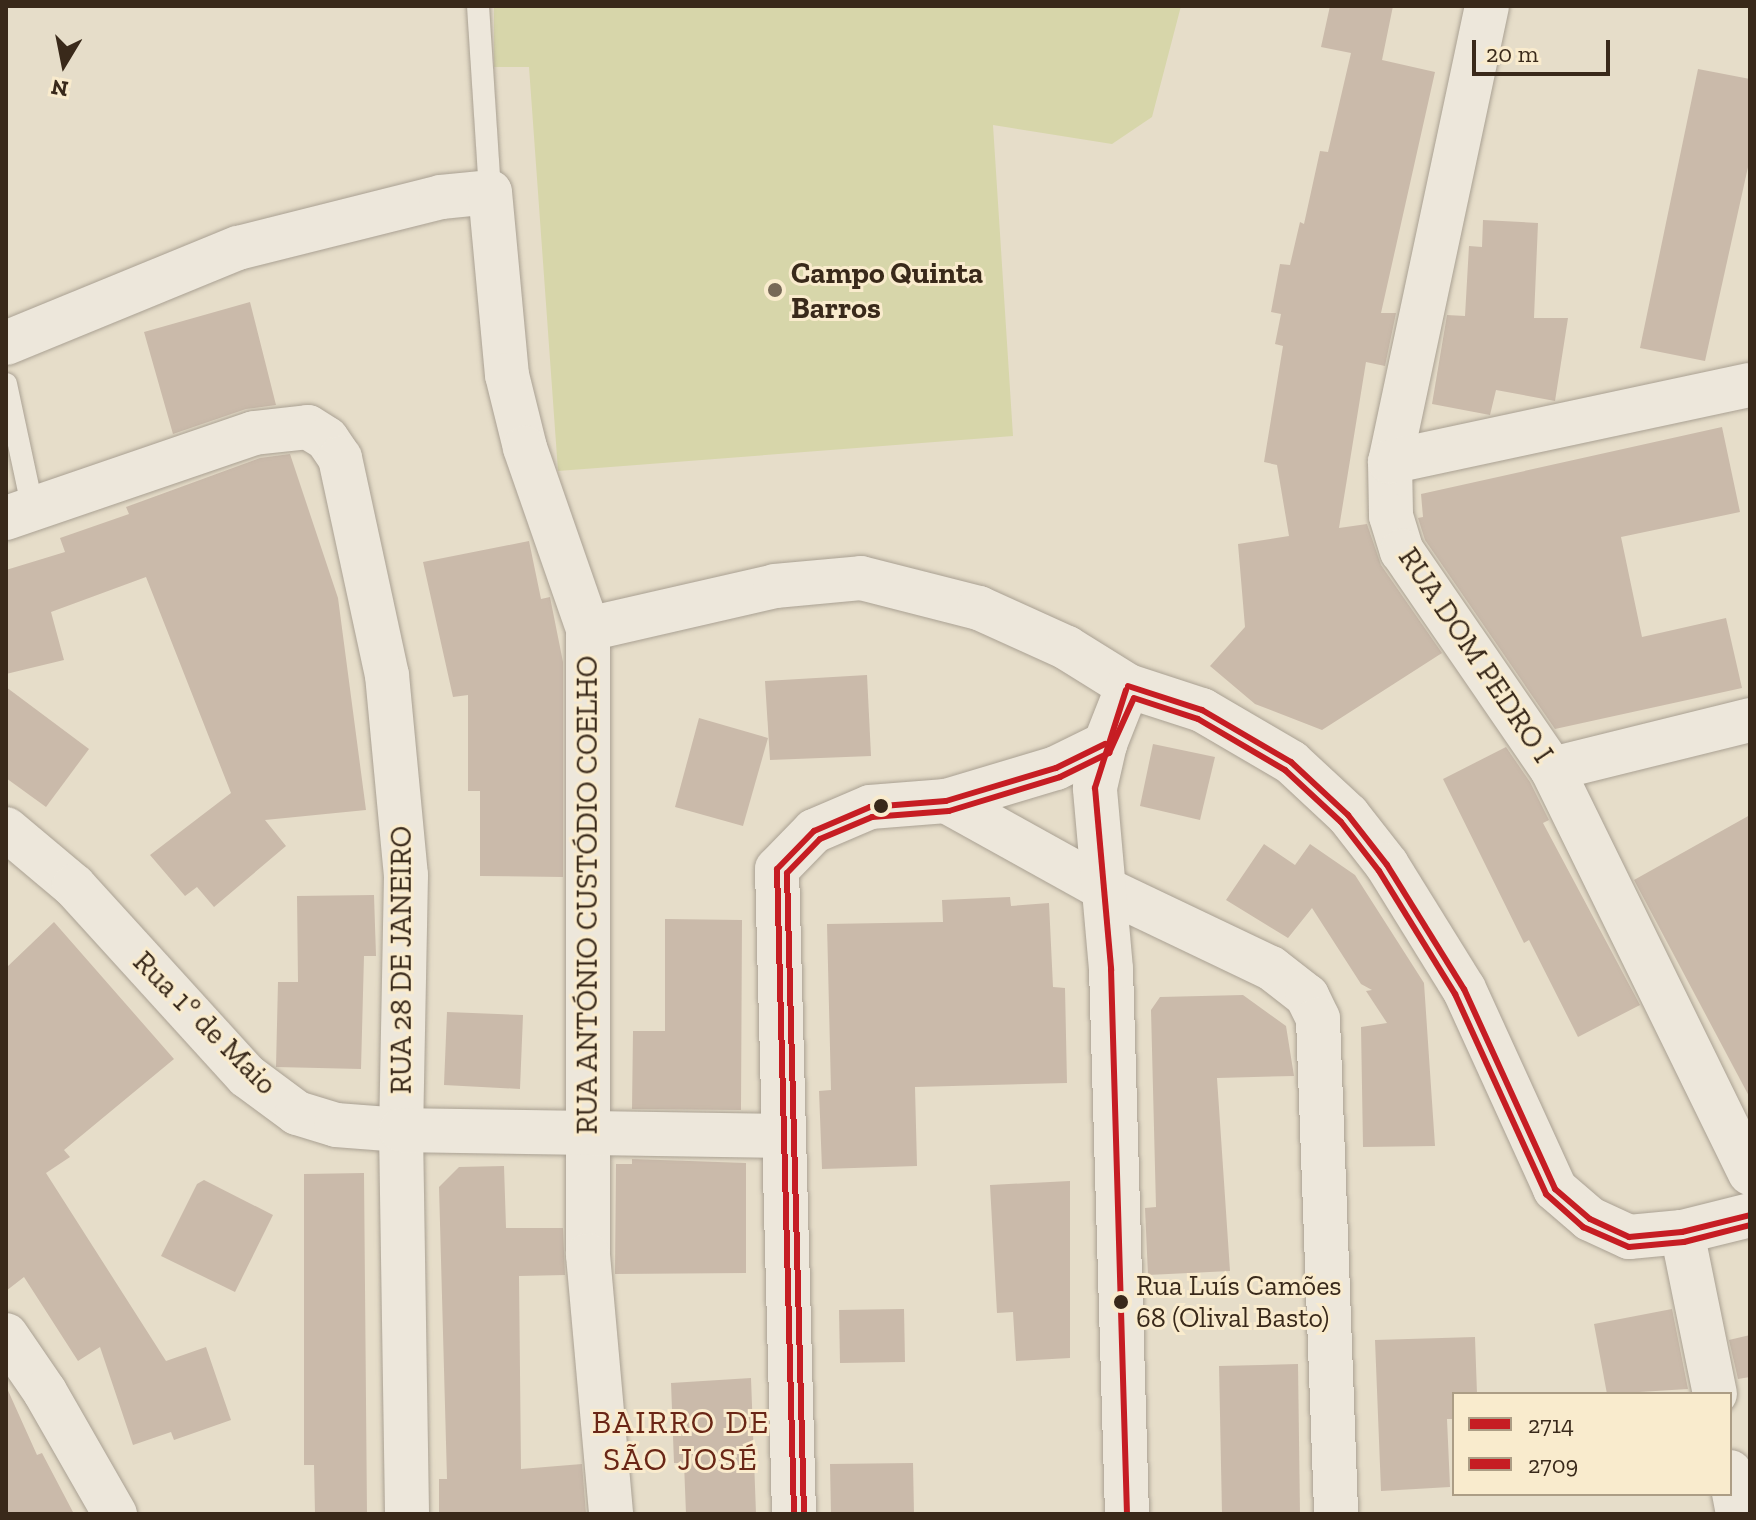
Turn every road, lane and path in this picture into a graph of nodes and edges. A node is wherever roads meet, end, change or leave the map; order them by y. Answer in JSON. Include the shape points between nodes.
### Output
{"nodes":[{"id":1,"x":478,"y":6,"type":"edge"},
{"id":2,"x":1487,"y":6,"type":"edge"},
{"id":3,"x":490,"y":192,"type":"junction"},
{"id":4,"x":6,"y":343,"type":"edge"},
{"id":5,"x":1749,"y":381,"type":"edge"},
{"id":6,"x":6,"y":384,"type":"edge"},
{"id":7,"x":1390,"y":462,"type":"junction"},
{"id":8,"x":20,"y":514,"type":"edge"},
{"id":9,"x":588,"y":629,"type":"junction"},
{"id":10,"x":1128,"y":686,"type":"junction"},
{"id":11,"x":1750,"y":720,"type":"edge"},
{"id":12,"x":1105,"y":744,"type":"junction"},
{"id":13,"x":1552,"y":769,"type":"junction"},
{"id":14,"x":946,"y":801,"type":"junction"},
{"id":15,"x":6,"y":829,"type":"edge"},
{"id":16,"x":1103,"y":888,"type":"junction"},
{"id":17,"x":401,"y":1130,"type":"junction"},
{"id":18,"x":585,"y":1134,"type":"junction"},
{"id":19,"x":781,"y":1136,"type":"junction"},
{"id":20,"x":1750,"y":1173,"type":"edge"},
{"id":21,"x":1750,"y":1215,"type":"edge"},
{"id":22,"x":1682,"y":1232,"type":"junction"},
{"id":23,"x":6,"y":1335,"type":"edge"},
{"id":24,"x":1715,"y":1392,"type":"edge"},
{"id":25,"x":1732,"y":1482,"type":"edge"},
{"id":26,"x":115,"y":1514,"type":"edge"},
{"id":27,"x":407,"y":1514,"type":"edge"},
{"id":28,"x":611,"y":1514,"type":"edge"},
{"id":29,"x":794,"y":1514,"type":"edge"},
{"id":30,"x":1127,"y":1514,"type":"edge"},
{"id":31,"x":1336,"y":1514,"type":"edge"},
{"id":32,"x":1738,"y":1514,"type":"edge"}],
"edges":[{"from":1,"to":3,"type":"lane"},
{"from":2,"to":7,"type":"street","name":"RUA DOM PEDRO I"},
{"from":3,"to":4,"type":"street","via":[[413,203],[238,248]]},
{"from":3,"to":9,"type":"street","name":"RUA ANTÓNIO CUSTÓDIO COELHO","via":[[507,375],[525,448]]},
{"from":5,"to":7,"type":"street"},
{"from":6,"to":8,"type":"lane"},
{"from":7,"to":13,"type":"street","name":"RUA DOM PEDRO I","via":[[1391,516],[1402,551]]},
{"from":8,"to":17,"type":"street","name":"RUA 28 DE JANEIRO","via":[[254,433],[308,427],[327,439],[340,458],[387,675],[406,875]]},
{"from":9,"to":10,"type":"street","via":[[775,586],[861,578],[979,608],[1067,648]]},
{"from":9,"to":18,"type":"street","name":"RUA ANTÓNIO CUSTÓDIO COELHO","via":[[591,841]]},
{"from":10,"to":12,"type":"street"},
{"from":10,"to":22,"type":"street","via":[[1202,710],[1291,762],[1348,815],[1387,865],[1464,989],[1555,1189],[1590,1219],[1629,1237]]},
{"from":11,"to":13,"type":"street"},
{"from":12,"to":14,"type":"street","via":[[1056,768]]},
{"from":12,"to":16,"type":"street","via":[[1095,788]]},
{"from":13,"to":20,"type":"street","name":"RUA DOM PEDRO I"},
{"from":14,"to":16,"type":"street"},
{"from":14,"to":19,"type":"street","via":[[870,807],[814,831],[777,869]]},
{"from":15,"to":17,"type":"street","name":"Rua 1º de Maio","via":[[74,886],[247,1076],[297,1113],[336,1125]]},
{"from":16,"to":30,"type":"street","via":[[1111,969]]},
{"from":16,"to":31,"type":"street","via":[[1271,968],[1307,996],[1318,1019]]},
{"from":17,"to":18,"type":"street","name":"Rua 1º de Maio"},
{"from":17,"to":27,"type":"street","name":"RUA 28 DE JANEIRO"},
{"from":18,"to":19,"type":"street","name":"Rua 1º de Maio"},
{"from":18,"to":28,"type":"street","name":"RUA ANTÓNIO CUSTÓDIO COELHO","via":[[588,1255]]},
{"from":19,"to":29,"type":"street"},
{"from":21,"to":22,"type":"street"},
{"from":22,"to":24,"type":"street"},
{"from":23,"to":26,"type":"street"},
{"from":25,"to":32,"type":"street"}]}
